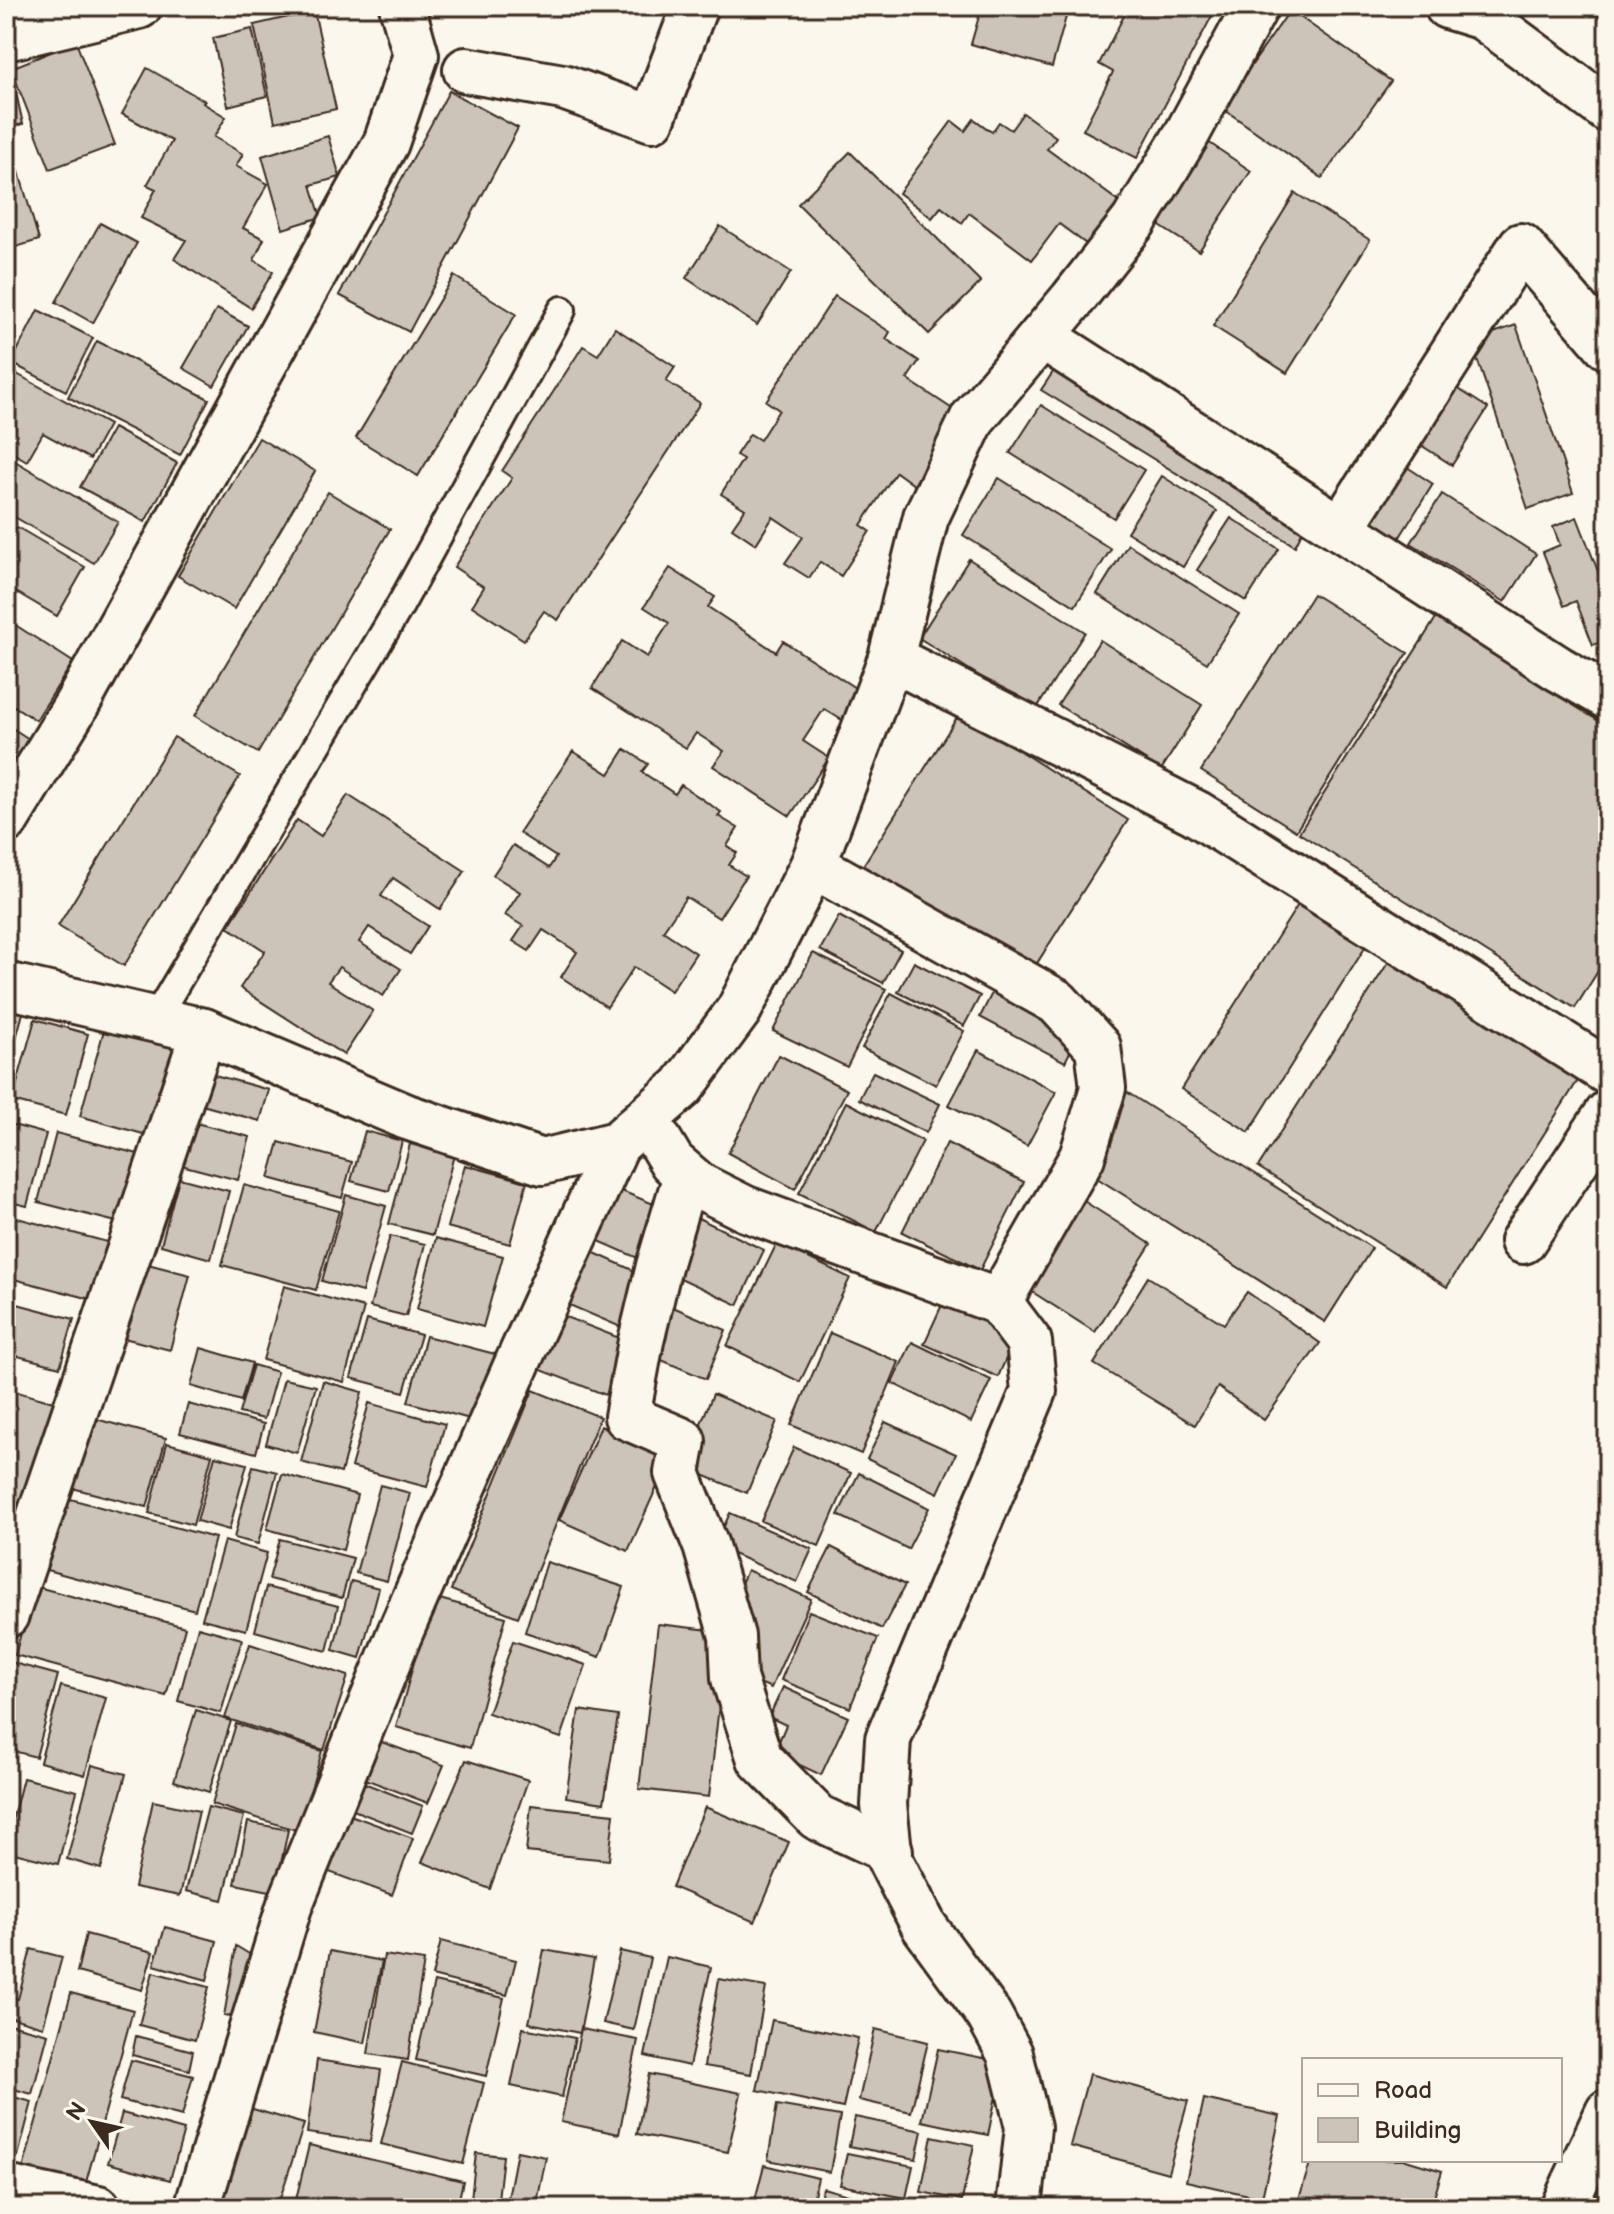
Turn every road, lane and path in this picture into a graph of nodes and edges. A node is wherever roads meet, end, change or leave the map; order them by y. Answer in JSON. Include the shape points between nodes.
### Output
{"nodes":[{"id":1,"x":402,"y":6,"type":"edge"},
{"id":2,"x":695,"y":6,"type":"edge"},
{"id":3,"x":1256,"y":6,"type":"edge"},
{"id":4,"x":125,"y":8,"type":"edge"},
{"id":5,"x":1472,"y":10,"type":"edge"},
{"id":6,"x":6,"y":38,"type":"edge"},
{"id":7,"x":466,"y":70,"type":"dead end"},
{"id":8,"x":1608,"y":110,"type":"edge"},
{"id":9,"x":562,"y":310,"type":"dead end"},
{"id":10,"x":1042,"y":336,"type":"junction"},
{"id":11,"x":1608,"y":347,"type":"edge"},
{"id":12,"x":1341,"y":528,"type":"junction"},
{"id":13,"x":891,"y":658,"type":"junction"},
{"id":14,"x":1608,"y":697,"type":"edge"},
{"id":15,"x":6,"y":820,"type":"edge"},
{"id":16,"x":813,"y":865,"type":"junction"},
{"id":17,"x":6,"y":985,"type":"edge"},
{"id":18,"x":155,"y":1019,"type":"junction"},
{"id":19,"x":204,"y":1031,"type":"junction"},
{"id":20,"x":1608,"y":1072,"type":"edge"},
{"id":21,"x":1608,"y":1113,"type":"edge"},
{"id":22,"x":632,"y":1131,"type":"junction"},
{"id":23,"x":686,"y":1175,"type":"junction"},
{"id":24,"x":1523,"y":1241,"type":"dead end"},
{"id":25,"x":999,"y":1302,"type":"junction"},
{"id":26,"x":6,"y":1615,"type":"edge"},
{"id":27,"x":890,"y":1851,"type":"junction"},
{"id":28,"x":1608,"y":2112,"type":"edge"},
{"id":29,"x":6,"y":2188,"type":"edge"},
{"id":30,"x":98,"y":2208,"type":"edge"},
{"id":31,"x":197,"y":2208,"type":"edge"},
{"id":32,"x":1019,"y":2208,"type":"edge"},
{"id":33,"x":1563,"y":2208,"type":"edge"}],
"edges":[{"from":1,"to":15,"type":"street","via":[[416,55],[386,143],[77,704]]},
{"from":2,"to":7,"type":"street","via":[[652,119],[563,87]]},
{"from":3,"to":10,"type":"street","via":[[1134,221]]},
{"from":4,"to":6,"type":"street"},
{"from":5,"to":8,"type":"street"},
{"from":9,"to":18,"type":"lane","via":[[401,604]]},
{"from":10,"to":12,"type":"street"},
{"from":10,"to":13,"type":"street","via":[[973,418],[926,517]]},
{"from":11,"to":12,"type":"street","via":[[1521,246]]},
{"from":12,"to":14,"type":"street"},
{"from":13,"to":16,"type":"street"},
{"from":13,"to":20,"type":"street","via":[[1196,813]]},
{"from":16,"to":22,"type":"street","via":[[739,1010],[682,1087]]},
{"from":16,"to":25,"type":"street","via":[[1057,1002],[1098,1047],[1103,1088],[1082,1157]]},
{"from":17,"to":18,"type":"street"},
{"from":18,"to":19,"type":"street"},
{"from":19,"to":22,"type":"street","via":[[407,1117],[542,1162]]},
{"from":19,"to":26,"type":"street"},
{"from":21,"to":24,"type":"street"},
{"from":22,"to":23,"type":"street"},
{"from":22,"to":31,"type":"street","via":[[517,1364],[289,1907]]},
{"from":23,"to":25,"type":"street","via":[[746,1209]]},
{"from":23,"to":27,"type":"street","via":[[659,1266],[627,1417],[683,1441],[677,1473],[706,1546],[732,1636],[734,1678],[760,1759],[817,1817]]},
{"from":25,"to":27,"type":"street","via":[[1029,1342],[1034,1391],[888,1739],[884,1805]]},
{"from":27,"to":32,"type":"street","via":[[924,1926],[989,2015],[1010,2054],[1028,2127]]},
{"from":28,"to":33,"type":"street"},
{"from":29,"to":30,"type":"street"}]}
